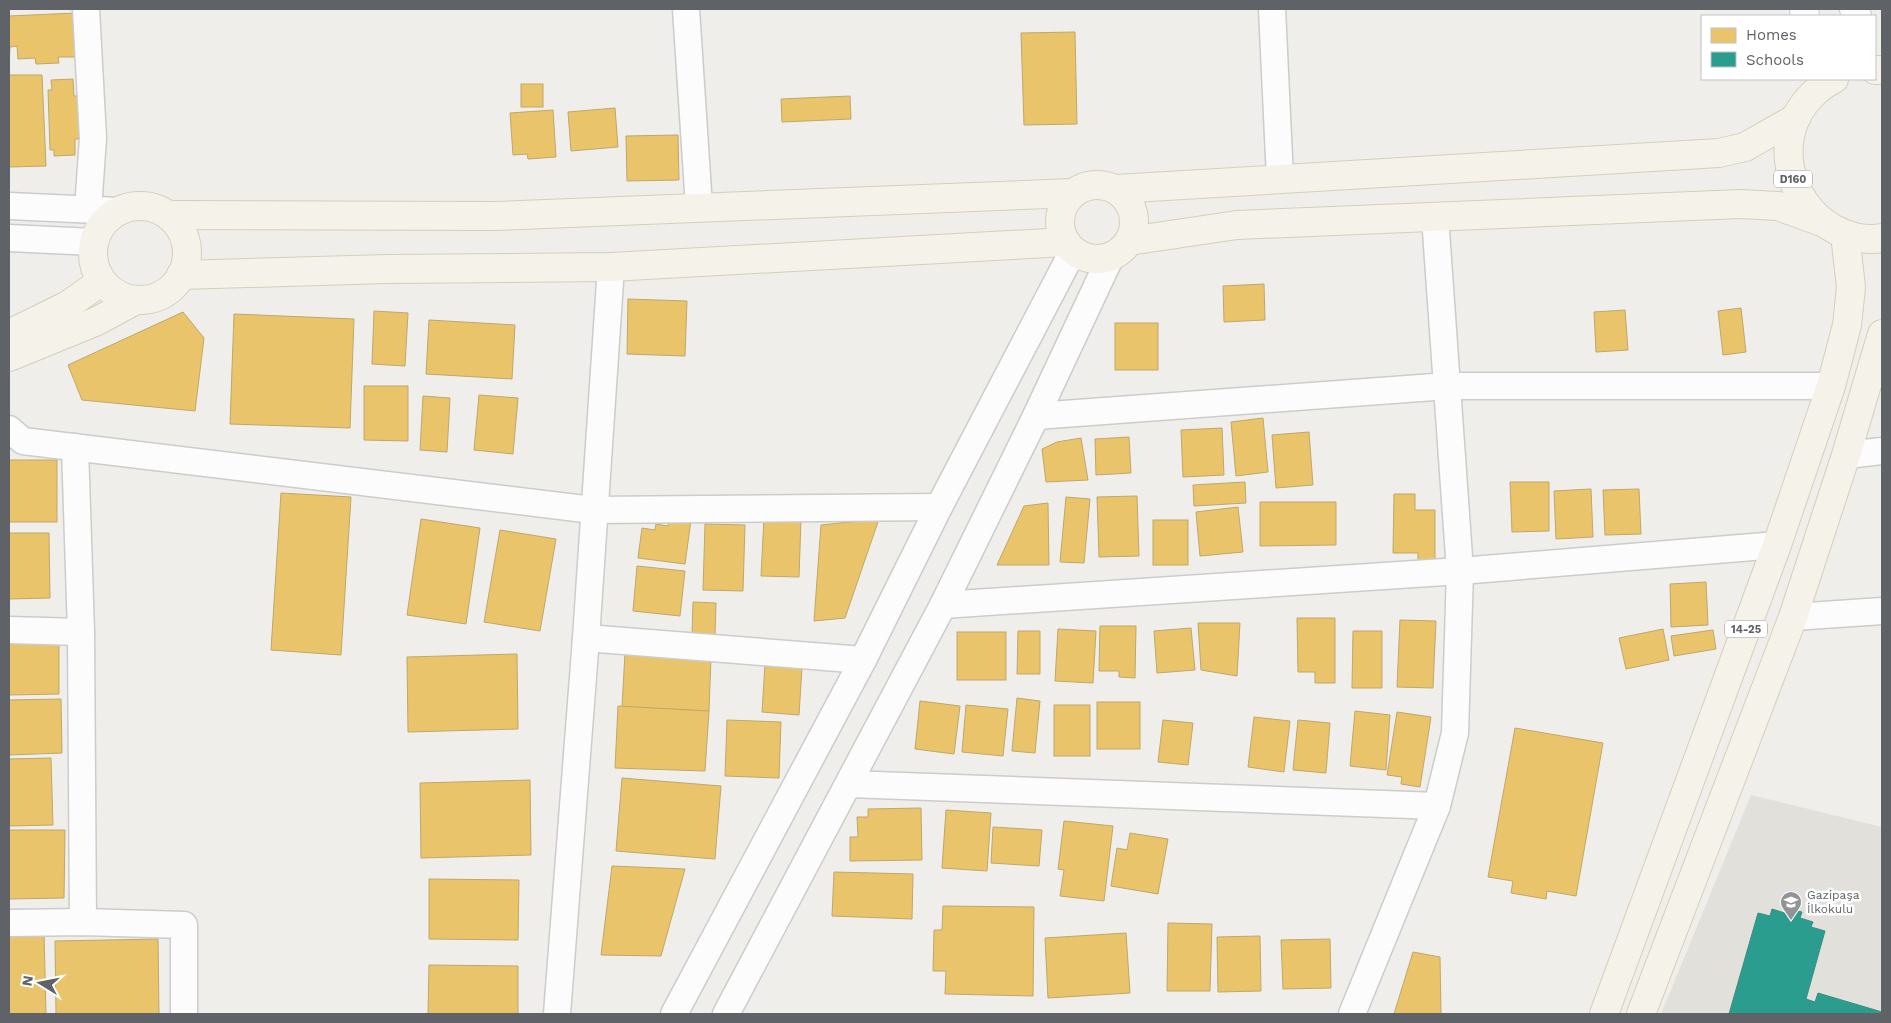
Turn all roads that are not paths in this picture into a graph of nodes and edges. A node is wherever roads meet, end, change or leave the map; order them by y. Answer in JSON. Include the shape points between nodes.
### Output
{"nodes":[{"id":1,"x":86,"y":9,"type":"edge"},
{"id":2,"x":686,"y":9,"type":"edge"},
{"id":3,"x":1272,"y":9,"type":"edge"},
{"id":4,"x":1831,"y":80,"type":"edge"},
{"id":5,"x":1811,"y":87,"type":"edge"},
{"id":6,"x":1796,"y":118,"type":"junction"},
{"id":7,"x":1280,"y":179,"type":"junction"},
{"id":8,"x":1116,"y":189,"type":"junction"},
{"id":9,"x":1072,"y":193,"type":"junction"},
{"id":10,"x":9,"y":206,"type":"edge"},
{"id":11,"x":699,"y":207,"type":"junction"},
{"id":12,"x":88,"y":210,"type":"junction"},
{"id":13,"x":118,"y":211,"type":"junction"},
{"id":14,"x":168,"y":215,"type":"junction"},
{"id":15,"x":1435,"y":217,"type":"junction"},
{"id":16,"x":1819,"y":221,"type":"junction"},
{"id":17,"x":1845,"y":235,"type":"junction"},
{"id":18,"x":9,"y":238,"type":"edge"},
{"id":19,"x":1882,"y":238,"type":"edge"},
{"id":20,"x":94,"y":242,"type":"junction"},
{"id":21,"x":1070,"y":247,"type":"junction"},
{"id":22,"x":1120,"y":249,"type":"junction"},
{"id":23,"x":611,"y":267,"type":"junction"},
{"id":24,"x":181,"y":275,"type":"junction"},
{"id":25,"x":102,"y":281,"type":"junction"},
{"id":26,"x":136,"y":300,"type":"junction"},
{"id":27,"x":9,"y":334,"type":"edge"},
{"id":28,"x":1882,"y":334,"type":"edge"},
{"id":29,"x":9,"y":357,"type":"edge"},
{"id":30,"x":1448,"y":386,"type":"junction"},
{"id":31,"x":1831,"y":386,"type":"junction"},
{"id":32,"x":1036,"y":416,"type":"junction"},
{"id":33,"x":9,"y":429,"type":"edge"},
{"id":34,"x":75,"y":447,"type":"junction"},
{"id":35,"x":1882,"y":451,"type":"edge"},
{"id":36,"x":1846,"y":455,"type":"junction"},
{"id":37,"x":939,"y":507,"type":"junction"},
{"id":38,"x":593,"y":510,"type":"junction"},
{"id":39,"x":1777,"y":545,"type":"junction"},
{"id":40,"x":1460,"y":571,"type":"junction"},
{"id":41,"x":943,"y":604,"type":"junction"},
{"id":42,"x":1882,"y":611,"type":"edge"},
{"id":43,"x":1793,"y":616,"type":"junction"},
{"id":44,"x":9,"y":630,"type":"edge"},
{"id":45,"x":80,"y":632,"type":"junction"},
{"id":46,"x":586,"y":638,"type":"junction"},
{"id":47,"x":863,"y":660,"type":"junction"},
{"id":48,"x":849,"y":784,"type":"junction"},
{"id":49,"x":1437,"y":806,"type":"junction"},
{"id":50,"x":82,"y":922,"type":"junction"},
{"id":51,"x":9,"y":923,"type":"edge"},
{"id":52,"x":184,"y":1014,"type":"edge"},
{"id":53,"x":557,"y":1014,"type":"edge"},
{"id":54,"x":674,"y":1014,"type":"edge"},
{"id":55,"x":726,"y":1014,"type":"edge"},
{"id":56,"x":1352,"y":1014,"type":"edge"},
{"id":57,"x":1604,"y":1014,"type":"edge"},
{"id":58,"x":1641,"y":1014,"type":"edge"}],
"edges":[{"from":1,"to":12,"type":"street","via":[[93,138]]},
{"from":2,"to":11,"type":"street"},
{"from":3,"to":7,"type":"street"},
{"from":4,"to":5,"type":"main road","number":"D160"},
{"from":5,"to":6,"type":"main road","number":"D160"},
{"from":6,"to":7,"type":"main road","via":[[1745,147],[1719,153]]},
{"from":6,"to":16,"type":"main road","number":"D160","via":[[1789,144],[1789,171],[1800,198]]},
{"from":7,"to":8,"type":"main road"},
{"from":8,"to":9,"type":"main road","via":[[1093,184]]},
{"from":8,"to":22,"type":"main road","via":[[1125,197],[1134,218],[1133,230]]},
{"from":9,"to":11,"type":"main road"},
{"from":9,"to":21,"type":"main road","via":[[1060,213],[1059,225]]},
{"from":10,"to":12,"type":"street"},
{"from":11,"to":14,"type":"main road","via":[[496,216]]},
{"from":12,"to":13,"type":"street"},
{"from":13,"to":14,"type":"main road","via":[[130,206],[144,206],[157,208]]},
{"from":13,"to":20,"type":"main road","via":[[99,230]]},
{"from":14,"to":24,"type":"main road","via":[[184,236],[187,249]]},
{"from":15,"to":16,"type":"main road","via":[[1740,204],[1778,206]]},
{"from":15,"to":22,"type":"main road","via":[[1237,225]]},
{"from":15,"to":30,"type":"street"},
{"from":16,"to":17,"type":"main road","number":"D160"},
{"from":17,"to":19,"type":"main road","number":"D160","via":[[1874,240]]},
{"from":17,"to":31,"type":"main road","number":"14-25","via":[[1851,287],[1847,325]]},
{"from":18,"to":20,"type":"street"},
{"from":20,"to":25,"type":"main road","via":[[96,269]]},
{"from":21,"to":22,"type":"main road","via":[[1088,258],[1100,259]]},
{"from":21,"to":23,"type":"main road"},
{"from":21,"to":37,"type":"street"},
{"from":22,"to":32,"type":"street"},
{"from":23,"to":24,"type":"main road"},
{"from":23,"to":38,"type":"street"},
{"from":24,"to":26,"type":"main road","via":[[174,286],[162,294]]},
{"from":25,"to":26,"type":"main road","via":[[124,297]]},
{"from":25,"to":27,"type":"main road","via":[[68,305]]},
{"from":26,"to":29,"type":"main road","via":[[97,321]]},
{"from":28,"to":36,"type":"main road","number":"14-25"},
{"from":30,"to":31,"type":"street"},
{"from":30,"to":32,"type":"street"},
{"from":30,"to":40,"type":"street"},
{"from":31,"to":39,"type":"main road","number":"14-25"},
{"from":32,"to":41,"type":"street"},
{"from":33,"to":34,"type":"street","via":[[23,441]]},
{"from":34,"to":38,"type":"street"},
{"from":34,"to":45,"type":"street"},
{"from":35,"to":36,"type":"street"},
{"from":36,"to":43,"type":"main road","number":"14-25"},
{"from":37,"to":38,"type":"street"},
{"from":37,"to":47,"type":"street"},
{"from":38,"to":46,"type":"street"},
{"from":39,"to":40,"type":"street"},
{"from":39,"to":57,"type":"main road","number":"14-25"},
{"from":40,"to":41,"type":"street"},
{"from":40,"to":49,"type":"street","via":[[1454,733]]},
{"from":41,"to":48,"type":"street"},
{"from":42,"to":43,"type":"street"},
{"from":43,"to":58,"type":"main road","number":"14-25"},
{"from":44,"to":45,"type":"street"},
{"from":45,"to":50,"type":"street"},
{"from":46,"to":47,"type":"street"},
{"from":46,"to":53,"type":"street"},
{"from":47,"to":54,"type":"street"},
{"from":48,"to":49,"type":"street"},
{"from":48,"to":55,"type":"street"},
{"from":49,"to":56,"type":"street"},
{"from":50,"to":51,"type":"street"},
{"from":50,"to":52,"type":"street","via":[[184,925]]}]}
